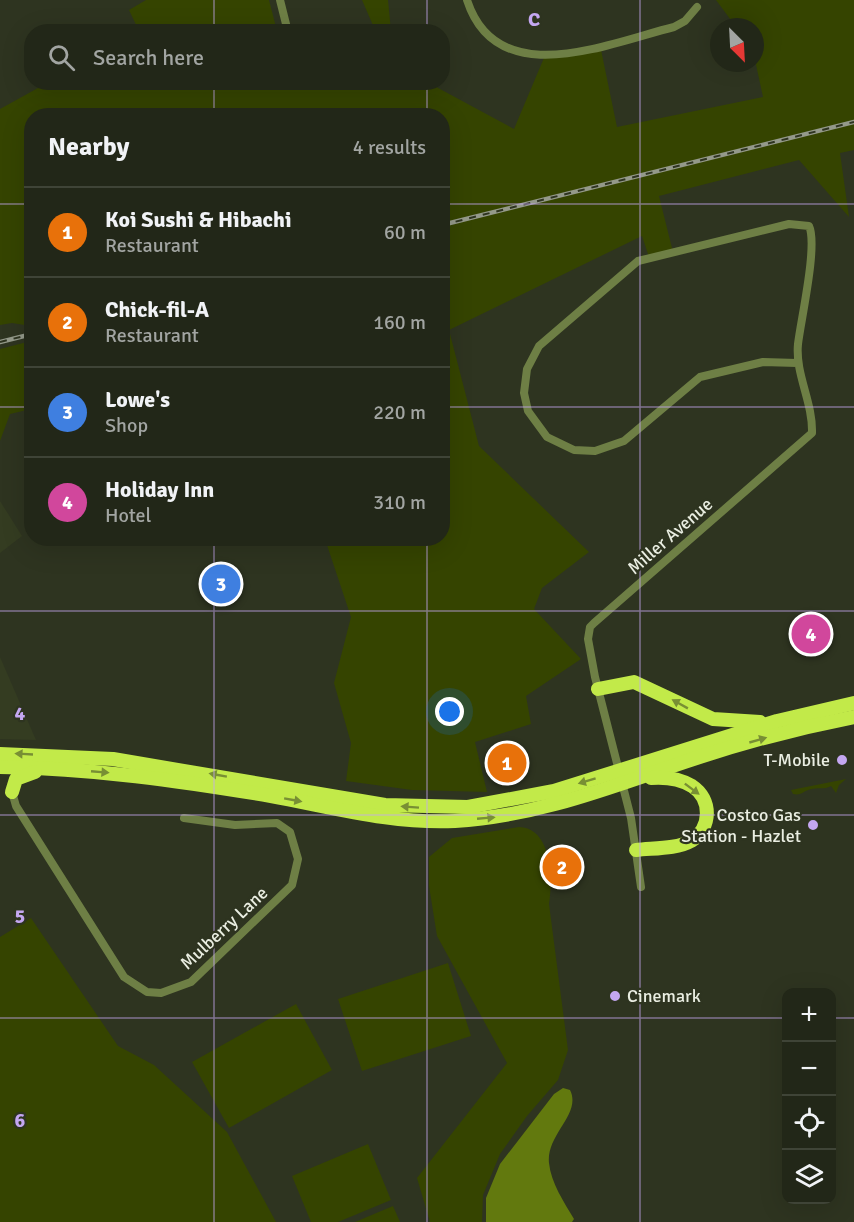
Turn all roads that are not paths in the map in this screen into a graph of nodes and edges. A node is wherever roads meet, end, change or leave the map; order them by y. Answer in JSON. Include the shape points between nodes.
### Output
{"nodes":[{"id":1,"x":280,"y":0,"type":"edge"},
{"id":2,"x":467,"y":0,"type":"edge"},
{"id":3,"x":697,"y":8,"type":"dead end"},
{"id":4,"x":286,"y":24,"type":"edge"},
{"id":5,"x":797,"y":363,"type":"junction"},
{"id":6,"x":598,"y":689,"type":"junction"},
{"id":7,"x":854,"y":703,"type":"edge"},
{"id":8,"x":854,"y":717,"type":"edge"},
{"id":9,"x":777,"y":721,"type":"junction"},
{"id":10,"x":0,"y":754,"type":"edge"},
{"id":11,"x":0,"y":767,"type":"edge"},
{"id":12,"x":58,"y":768,"type":"junction"},
{"id":13,"x":0,"y":775,"type":"edge"},
{"id":14,"x":621,"y":778,"type":"junction"},
{"id":15,"x":637,"y":780,"type":"junction"},
{"id":16,"x":12,"y":792,"type":"junction"},
{"id":17,"x":184,"y":818,"type":"dead end"},
{"id":18,"x":636,"y":850,"type":"junction"},
{"id":19,"x":641,"y":887,"type":"dead end"}],
"edges":[{"from":1,"to":4,"type":"street"},
{"from":2,"to":3,"type":"street","via":[[477,22],[498,42],[515,51],[542,57],[674,27]]},
{"from":5,"to":5,"type":"street","name":"Miller Avenue","via":[[763,362],[700,377],[617,445],[604,450],[563,447],[547,437],[528,411],[524,393],[527,369],[544,341],[638,261],[789,224],[809,226],[812,245]]},
{"from":5,"to":6,"type":"street","name":"Miller Avenue","via":[[806,389],[811,436],[590,627],[588,639]]},
{"from":9,"to":6,"type":"highway","one_way":true,"via":[[713,718],[634,682]]},
{"from":6,"to":14,"type":"street","name":"Miller Avenue"},
{"from":7,"to":9,"type":"highway"},
{"from":15,"to":8,"type":"highway","one_way":true,"via":[[736,746]]},
{"from":9,"to":14,"type":"highway"},
{"from":14,"to":10,"type":"highway","one_way":true,"via":[[495,803],[416,808],[113,759]]},
{"from":11,"to":12,"type":"highway"},
{"from":12,"to":14,"type":"highway","one_way":true,"via":[[230,789],[417,821],[505,817],[557,806]]},
{"from":12,"to":16,"type":"highway","via":[[20,777]]},
{"from":13,"to":16,"type":"highway"},
{"from":14,"to":15,"type":"highway"},
{"from":14,"to":18,"type":"street","name":"Miller Avenue"},
{"from":15,"to":18,"type":"highway","one_way":true,"via":[[668,778],[691,786],[703,798],[707,812],[704,827],[688,843]]},
{"from":16,"to":17,"type":"street","name":"Mulberry Lane","via":[[16,806],[124,977],[147,992],[161,993],[190,982],[292,885],[298,859],[290,832],[277,823],[235,825]]},
{"from":18,"to":19,"type":"street","name":"Miller Avenue"}]}
